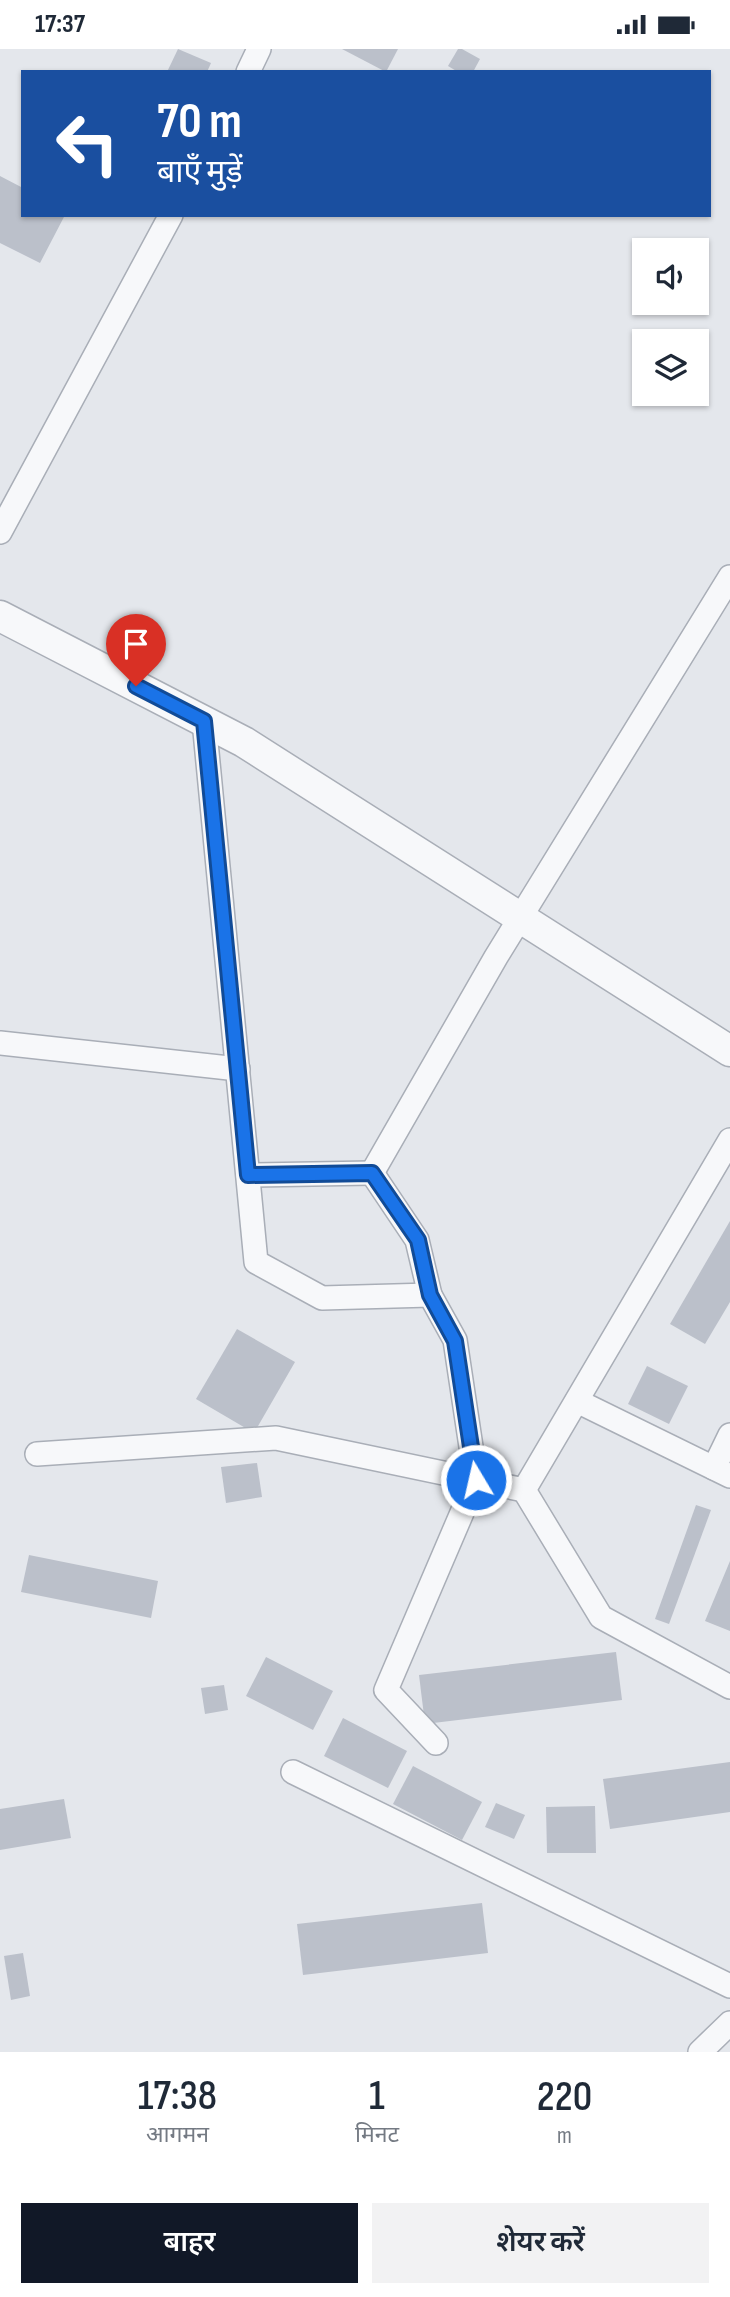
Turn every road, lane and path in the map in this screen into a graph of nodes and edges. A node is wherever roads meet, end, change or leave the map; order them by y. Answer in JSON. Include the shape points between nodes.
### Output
{"nodes":[{"id":1,"x":258,"y":49,"type":"edge"},
{"id":2,"x":249,"y":70,"type":"edge"},
{"id":3,"x":170,"y":217,"type":"edge"},
{"id":4,"x":0,"y":533,"type":"edge"},
{"id":5,"x":730,"y":577,"type":"edge"},
{"id":6,"x":0,"y":617,"type":"edge"},
{"id":7,"x":204,"y":721,"type":"junction"},
{"id":8,"x":521,"y":918,"type":"junction"},
{"id":9,"x":0,"y":1043,"type":"edge"},
{"id":10,"x":730,"y":1051,"type":"edge"},
{"id":11,"x":238,"y":1069,"type":"junction"},
{"id":12,"x":730,"y":1140,"type":"edge"},
{"id":13,"x":372,"y":1173,"type":"junction"},
{"id":14,"x":248,"y":1175,"type":"junction"},
{"id":15,"x":430,"y":1295,"type":"junction"},
{"id":16,"x":577,"y":1401,"type":"junction"},
{"id":17,"x":730,"y":1434,"type":"edge"},
{"id":18,"x":37,"y":1454,"type":"dead end"},
{"id":19,"x":722,"y":1472,"type":"edge"},
{"id":20,"x":476,"y":1480,"type":"junction"},
{"id":21,"x":524,"y":1490,"type":"junction"},
{"id":22,"x":730,"y":1687,"type":"edge"},
{"id":23,"x":436,"y":1743,"type":"dead end"},
{"id":24,"x":293,"y":1772,"type":"dead end"},
{"id":25,"x":730,"y":1986,"type":"edge"},
{"id":26,"x":730,"y":2023,"type":"edge"},
{"id":27,"x":700,"y":2052,"type":"edge"}],
"edges":[{"from":1,"to":2,"type":"street"},
{"from":3,"to":4,"type":"street"},
{"from":5,"to":8,"type":"street"},
{"from":6,"to":7,"type":"street"},
{"from":7,"to":8,"type":"street"},
{"from":7,"to":11,"type":"street"},
{"from":8,"to":10,"type":"street"},
{"from":8,"to":13,"type":"street"},
{"from":9,"to":11,"type":"street"},
{"from":11,"to":14,"type":"street"},
{"from":12,"to":16,"type":"street"},
{"from":13,"to":14,"type":"street"},
{"from":13,"to":15,"type":"street","via":[[418,1240]]},
{"from":14,"to":15,"type":"street","via":[[256,1262],[322,1298]]},
{"from":15,"to":20,"type":"street","via":[[455,1341]]},
{"from":16,"to":19,"type":"street"},
{"from":16,"to":21,"type":"street"},
{"from":17,"to":19,"type":"street"},
{"from":18,"to":20,"type":"street","via":[[276,1438]]},
{"from":20,"to":21,"type":"street"},
{"from":20,"to":23,"type":"street","via":[[386,1690]]},
{"from":21,"to":22,"type":"street","via":[[601,1617]]},
{"from":24,"to":25,"type":"street"},
{"from":26,"to":27,"type":"street"}]}
